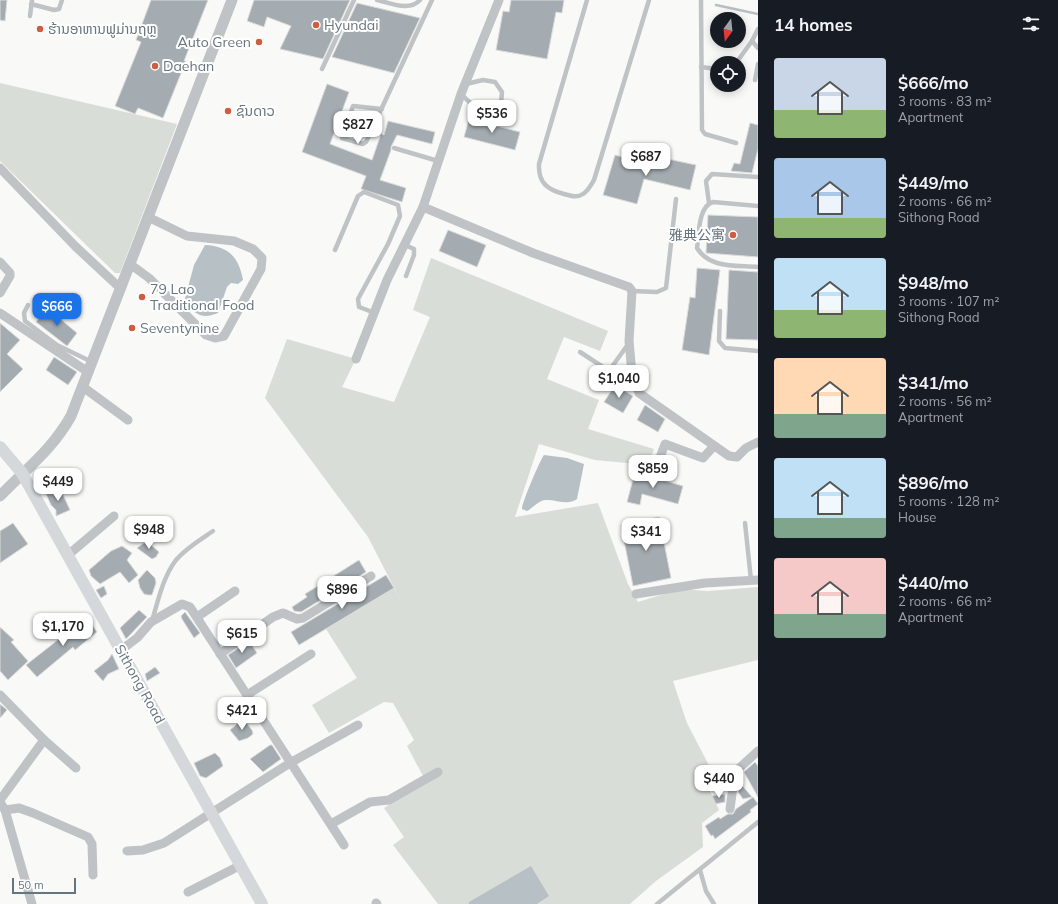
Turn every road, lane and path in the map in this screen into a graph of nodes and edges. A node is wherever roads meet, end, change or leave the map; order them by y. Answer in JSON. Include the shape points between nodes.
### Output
{"nodes":[{"id":1,"x":62,"y":0,"type":"edge"},
{"id":2,"x":232,"y":0,"type":"edge"},
{"id":3,"x":354,"y":0,"type":"edge"},
{"id":4,"x":377,"y":0,"type":"edge"},
{"id":5,"x":420,"y":0,"type":"edge"},
{"id":6,"x":432,"y":0,"type":"edge"},
{"id":7,"x":499,"y":0,"type":"edge"},
{"id":8,"x":587,"y":0,"type":"edge"},
{"id":9,"x":649,"y":0,"type":"edge"},
{"id":10,"x":702,"y":0,"type":"edge"},
{"id":11,"x":32,"y":2,"type":"edge"},
{"id":12,"x":30,"y":16,"type":"dead end"},
{"id":13,"x":758,"y":29,"type":"edge"},
{"id":14,"x":752,"y":41,"type":"junction"},
{"id":15,"x":758,"y":48,"type":"edge"},
{"id":16,"x":741,"y":56,"type":"edge"},
{"id":17,"x":758,"y":64,"type":"edge"},
{"id":18,"x":701,"y":67,"type":"junction"},
{"id":19,"x":710,"y":68,"type":"edge"},
{"id":20,"x":322,"y":69,"type":"dead end"},
{"id":21,"x":755,"y":80,"type":"dead end"},
{"id":22,"x":464,"y":84,"type":"junction"},
{"id":23,"x":461,"y":94,"type":"junction"},
{"id":24,"x":382,"y":109,"type":"junction"},
{"id":25,"x":736,"y":143,"type":"dead end"},
{"id":26,"x":394,"y":148,"type":"dead end"},
{"id":27,"x":438,"y":160,"type":"junction"},
{"id":28,"x":0,"y":168,"type":"edge"},
{"id":29,"x":758,"y":177,"type":"edge"},
{"id":30,"x":676,"y":199,"type":"dead end"},
{"id":31,"x":708,"y":203,"type":"junction"},
{"id":32,"x":758,"y":206,"type":"edge"},
{"id":33,"x":422,"y":208,"type":"junction"},
{"id":34,"x":148,"y":217,"type":"junction"},
{"id":35,"x":405,"y":245,"type":"junction"},
{"id":36,"x":335,"y":250,"type":"dead end"},
{"id":37,"x":0,"y":262,"type":"edge"},
{"id":38,"x":130,"y":264,"type":"junction"},
{"id":39,"x":758,"y":267,"type":"edge"},
{"id":40,"x":406,"y":276,"type":"dead end"},
{"id":41,"x":120,"y":288,"type":"junction"},
{"id":42,"x":632,"y":291,"type":"junction"},
{"id":43,"x":0,"y":293,"type":"edge"},
{"id":44,"x":28,"y":305,"type":"dead end"},
{"id":45,"x":720,"y":312,"type":"dead end"},
{"id":46,"x":0,"y":313,"type":"edge"},
{"id":47,"x":375,"y":313,"type":"junction"},
{"id":48,"x":630,"y":341,"type":"junction"},
{"id":49,"x":758,"y":351,"type":"edge"},
{"id":50,"x":580,"y":352,"type":"dead end"},
{"id":51,"x":356,"y":359,"type":"dead end"},
{"id":52,"x":90,"y":367,"type":"junction"},
{"id":53,"x":83,"y":387,"type":"junction"},
{"id":54,"x":128,"y":420,"type":"dead end"},
{"id":55,"x":758,"y":442,"type":"edge"},
{"id":56,"x":714,"y":446,"type":"junction"},
{"id":57,"x":0,"y":447,"type":"edge"},
{"id":58,"x":656,"y":468,"type":"dead end"},
{"id":59,"x":22,"y":474,"type":"junction"},
{"id":60,"x":0,"y":496,"type":"edge"},
{"id":61,"x":114,"y":516,"type":"dead end"},
{"id":62,"x":745,"y":523,"type":"dead end"},
{"id":63,"x":213,"y":531,"type":"dead end"},
{"id":64,"x":68,"y":554,"type":"junction"},
{"id":65,"x":371,"y":576,"type":"dead end"},
{"id":66,"x":755,"y":580,"type":"edge"},
{"id":67,"x":235,"y":591,"type":"dead end"},
{"id":68,"x":636,"y":594,"type":"dead end"},
{"id":69,"x":197,"y":617,"type":"junction"},
{"id":70,"x":151,"y":622,"type":"junction"},
{"id":71,"x":121,"y":650,"type":"junction"},
{"id":72,"x":220,"y":654,"type":"junction"},
{"id":73,"x":311,"y":654,"type":"dead end"},
{"id":74,"x":0,"y":695,"type":"edge"},
{"id":75,"x":247,"y":695,"type":"junction"},
{"id":76,"x":358,"y":725,"type":"dead end"},
{"id":77,"x":44,"y":740,"type":"junction"},
{"id":78,"x":758,"y":751,"type":"edge"},
{"id":79,"x":290,"y":763,"type":"junction"},
{"id":80,"x":76,"y":768,"type":"dead end"},
{"id":81,"x":438,"y":772,"type":"dead end"},
{"id":82,"x":0,"y":801,"type":"edge"},
{"id":83,"x":730,"y":809,"type":"dead end"},
{"id":84,"x":5,"y":810,"type":"junction"},
{"id":85,"x":210,"y":813,"type":"junction"},
{"id":86,"x":758,"y":822,"type":"edge"},
{"id":87,"x":331,"y":824,"type":"junction"},
{"id":88,"x":344,"y":845,"type":"dead end"},
{"id":89,"x":127,"y":851,"type":"dead end"},
{"id":90,"x":240,"y":865,"type":"junction"},
{"id":91,"x":700,"y":870,"type":"junction"},
{"id":92,"x":93,"y":875,"type":"dead end"},
{"id":93,"x":188,"y":892,"type":"dead end"},
{"id":94,"x":29,"y":903,"type":"edge"},
{"id":95,"x":262,"y":904,"type":"edge"},
{"id":96,"x":657,"y":904,"type":"edge"},
{"id":97,"x":714,"y":904,"type":"edge"}],
"edges":[{"from":1,"to":11,"type":"lane","via":[[59,9],[54,10]]},
{"from":2,"to":34,"type":"street"},
{"from":3,"to":20,"type":"lane"},
{"from":4,"to":5,"type":"lane","via":[[410,6]]},
{"from":6,"to":24,"type":"lane"},
{"from":7,"to":22,"type":"street"},
{"from":8,"to":9,"type":"lane","via":[[539,164],[540,177],[547,187],[574,197],[587,191],[594,180]]},
{"from":10,"to":18,"type":"lane"},
{"from":11,"to":12,"type":"lane"},
{"from":13,"to":14,"type":"lane"},
{"from":14,"to":15,"type":"lane"},
{"from":14,"to":16,"type":"lane"},
{"from":17,"to":21,"type":"lane"},
{"from":18,"to":19,"type":"lane"},
{"from":18,"to":25,"type":"lane","via":[[702,130],[705,134]]},
{"from":22,"to":23,"type":"street"},
{"from":22,"to":23,"type":"lane","via":[[483,80],[495,82],[502,95],[501,104],[495,110],[481,110]]},
{"from":23,"to":27,"type":"street"},
{"from":24,"to":24,"type":"lane","via":[[365,143],[342,138],[353,106]]},
{"from":26,"to":27,"type":"lane"},
{"from":27,"to":33,"type":"street"},
{"from":28,"to":41,"type":"street","via":[[75,246]]},
{"from":29,"to":31,"type":"lane","via":[[712,174],[706,181]]},
{"from":30,"to":42,"type":"lane","via":[[666,288],[658,292]]},
{"from":31,"to":32,"type":"lane"},
{"from":31,"to":39,"type":"lane","via":[[703,210],[697,248],[702,256],[717,264]]},
{"from":33,"to":35,"type":"street"},
{"from":33,"to":42,"type":"street","via":[[533,253],[623,284]]},
{"from":34,"to":38,"type":"street"},
{"from":34,"to":38,"type":"street","via":[[187,236],[234,241],[253,249],[262,258],[261,269],[224,336],[215,338],[206,335],[149,278]]},
{"from":35,"to":40,"type":"lane","via":[[414,249]]},
{"from":35,"to":47,"type":"street","via":[[387,280]]},
{"from":36,"to":47,"type":"lane","via":[[358,196],[364,192],[398,205],[400,216],[358,299],[359,307]]},
{"from":37,"to":43,"type":"street","via":[[10,276]]},
{"from":38,"to":41,"type":"street"},
{"from":41,"to":52,"type":"street"},
{"from":42,"to":48,"type":"street"},
{"from":44,"to":52,"type":"lane","via":[[23,318],[29,325]]},
{"from":45,"to":49,"type":"lane","via":[[719,341],[725,348]]},
{"from":46,"to":52,"type":"street"},
{"from":47,"to":51,"type":"street"},
{"from":48,"to":50,"type":"lane","via":[[611,368],[606,369]]},
{"from":48,"to":56,"type":"street","via":[[632,374],[639,393]]},
{"from":52,"to":53,"type":"street"},
{"from":53,"to":54,"type":"street"},
{"from":53,"to":59,"type":"street","via":[[61,433],[48,451]]},
{"from":55,"to":56,"type":"street","via":[[746,448],[737,457]]},
{"from":56,"to":58,"type":"street","via":[[703,458],[665,444]]},
{"from":57,"to":59,"type":"main road","name":"Sithong Road"},
{"from":59,"to":60,"type":"street"},
{"from":59,"to":64,"type":"main road","name":"Sithong Road"},
{"from":61,"to":64,"type":"street"},
{"from":62,"to":66,"type":"lane"},
{"from":63,"to":70,"type":"lane","via":[[176,561],[163,586]]},
{"from":64,"to":71,"type":"main road","name":"Sithong Road"},
{"from":65,"to":72,"type":"street","via":[[303,618],[297,619],[283,612],[273,617]]},
{"from":66,"to":68,"type":"street","via":[[705,583]]},
{"from":67,"to":69,"type":"street"},
{"from":69,"to":70,"type":"street","via":[[190,608],[182,604]]},
{"from":69,"to":72,"type":"street"},
{"from":70,"to":71,"type":"street","via":[[137,638]]},
{"from":71,"to":85,"type":"main road","name":"Sithong Road"},
{"from":72,"to":75,"type":"street"},
{"from":73,"to":75,"type":"street"},
{"from":74,"to":77,"type":"street"},
{"from":75,"to":79,"type":"street"},
{"from":76,"to":79,"type":"street"},
{"from":77,"to":80,"type":"street"},
{"from":77,"to":82,"type":"street"},
{"from":78,"to":83,"type":"street","via":[[735,772],[731,771]]},
{"from":79,"to":85,"type":"street"},
{"from":79,"to":87,"type":"street"},
{"from":81,"to":87,"type":"street","via":[[389,800],[370,802]]},
{"from":82,"to":84,"type":"street"},
{"from":84,"to":92,"type":"street","via":[[19,808],[88,837],[92,844]]},
{"from":84,"to":94,"type":"street"},
{"from":85,"to":89,"type":"street","via":[[164,843],[144,850]]},
{"from":85,"to":90,"type":"main road","name":"Sithong Road"},
{"from":86,"to":91,"type":"lane"},
{"from":87,"to":88,"type":"street"},
{"from":90,"to":93,"type":"street"},
{"from":90,"to":95,"type":"main road","name":"Sithong Road"},
{"from":91,"to":96,"type":"lane"},
{"from":91,"to":97,"type":"lane","via":[[706,891]]}]}
